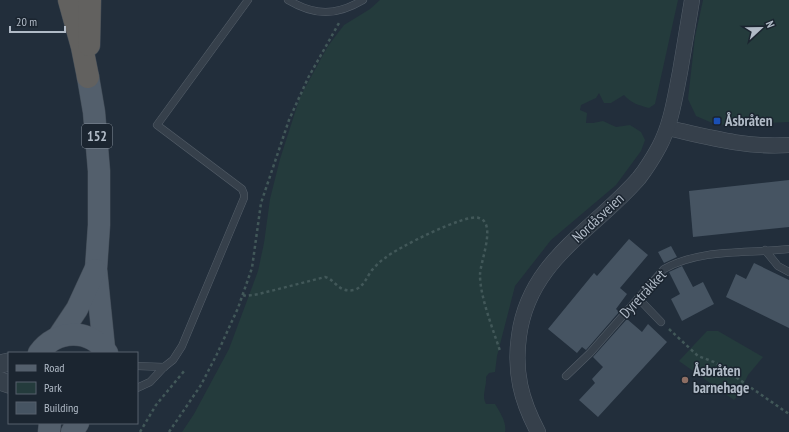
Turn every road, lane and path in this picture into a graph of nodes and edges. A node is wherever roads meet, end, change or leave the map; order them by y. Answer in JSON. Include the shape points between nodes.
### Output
{"nodes":[{"id":1,"x":69,"y":0,"type":"edge"},
{"id":2,"x":90,"y":0,"type":"edge"},
{"id":3,"x":248,"y":0,"type":"edge"},
{"id":4,"x":288,"y":0,"type":"edge"},
{"id":5,"x":363,"y":0,"type":"edge"},
{"id":6,"x":692,"y":0,"type":"edge"},
{"id":7,"x":346,"y":9,"type":"junction"},
{"id":8,"x":88,"y":76,"type":"junction"},
{"id":9,"x":668,"y":128,"type":"junction"},
{"id":10,"x":789,"y":145,"type":"edge"},
{"id":11,"x":789,"y":249,"type":"edge"},
{"id":12,"x":765,"y":250,"type":"junction"},
{"id":13,"x":96,"y":269,"type":"junction"},
{"id":14,"x":789,"y":272,"type":"edge"},
{"id":15,"x":243,"y":295,"type":"junction"},
{"id":16,"x":638,"y":298,"type":"junction"},
{"id":17,"x":661,"y":322,"type":"dead end"},
{"id":18,"x":59,"y":336,"type":"junction"},
{"id":19,"x":677,"y":336,"type":"dead end"},
{"id":20,"x":105,"y":350,"type":"edge"},
{"id":21,"x":39,"y":352,"type":"edge"},
{"id":22,"x":138,"y":366,"type":"edge"},
{"id":23,"x":164,"y":367,"type":"junction"},
{"id":24,"x":185,"y":370,"type":"dead end"},
{"id":25,"x":518,"y":371,"type":"junction"},
{"id":26,"x":566,"y":376,"type":"dead end"},
{"id":27,"x":138,"y":388,"type":"edge"},
{"id":28,"x":789,"y":414,"type":"edge"},
{"id":29,"x":140,"y":432,"type":"edge"},
{"id":30,"x":169,"y":432,"type":"edge"},
{"id":31,"x":538,"y":432,"type":"edge"}],
"edges":[{"from":1,"to":8,"type":"highway"},
{"from":2,"to":8,"type":"highway"},
{"from":3,"to":23,"type":"lane","via":[[157,125],[244,194],[182,346],[173,360]]},
{"from":4,"to":7,"type":"lane","via":[[314,12]]},
{"from":5,"to":7,"type":"lane"},
{"from":6,"to":9,"type":"street","name":"Nordåsveien"},
{"from":7,"to":15,"type":"path","via":[[308,78],[289,120],[261,203],[254,260]]},
{"from":8,"to":13,"type":"main road","number":"152","via":[[99,171]]},
{"from":9,"to":10,"type":"street","via":[[748,144]]},
{"from":9,"to":25,"type":"street","name":"Nordåsveien","via":[[660,146],[640,176],[564,249],[533,289],[520,331]]},
{"from":11,"to":12,"type":"lane","name":"Dyretråkket"},
{"from":12,"to":14,"type":"lane","via":[[778,266]]},
{"from":12,"to":16,"type":"lane","name":"Dyretråkket","via":[[711,255],[675,263],[664,269]]},
{"from":13,"to":18,"type":"main road","number":"152","via":[[77,309]]},
{"from":13,"to":20,"type":"main road","number":"152"},
{"from":15,"to":25,"type":"path","via":[[259,294],[325,277],[330,278],[338,287],[355,290],[362,286],[375,266],[415,240],[455,223],[479,218],[487,227],[480,274],[482,291],[500,353]]},
{"from":15,"to":30,"type":"path","via":[[210,369]]},
{"from":16,"to":17,"type":"lane"},
{"from":16,"to":26,"type":"lane","name":"Dyretråkket","via":[[590,353]]},
{"from":18,"to":20,"type":"main road","number":"152","via":[[78,334],[88,337]]},
{"from":18,"to":21,"type":"main road","number":"152"},
{"from":19,"to":28,"type":"path","via":[[698,356],[727,369]]},
{"from":22,"to":23,"type":"lane"},
{"from":23,"to":27,"type":"lane","via":[[150,382]]},
{"from":24,"to":29,"type":"path","via":[[156,405]]},
{"from":25,"to":31,"type":"street","name":"Nordåsveien","via":[[520,390]]}]}
